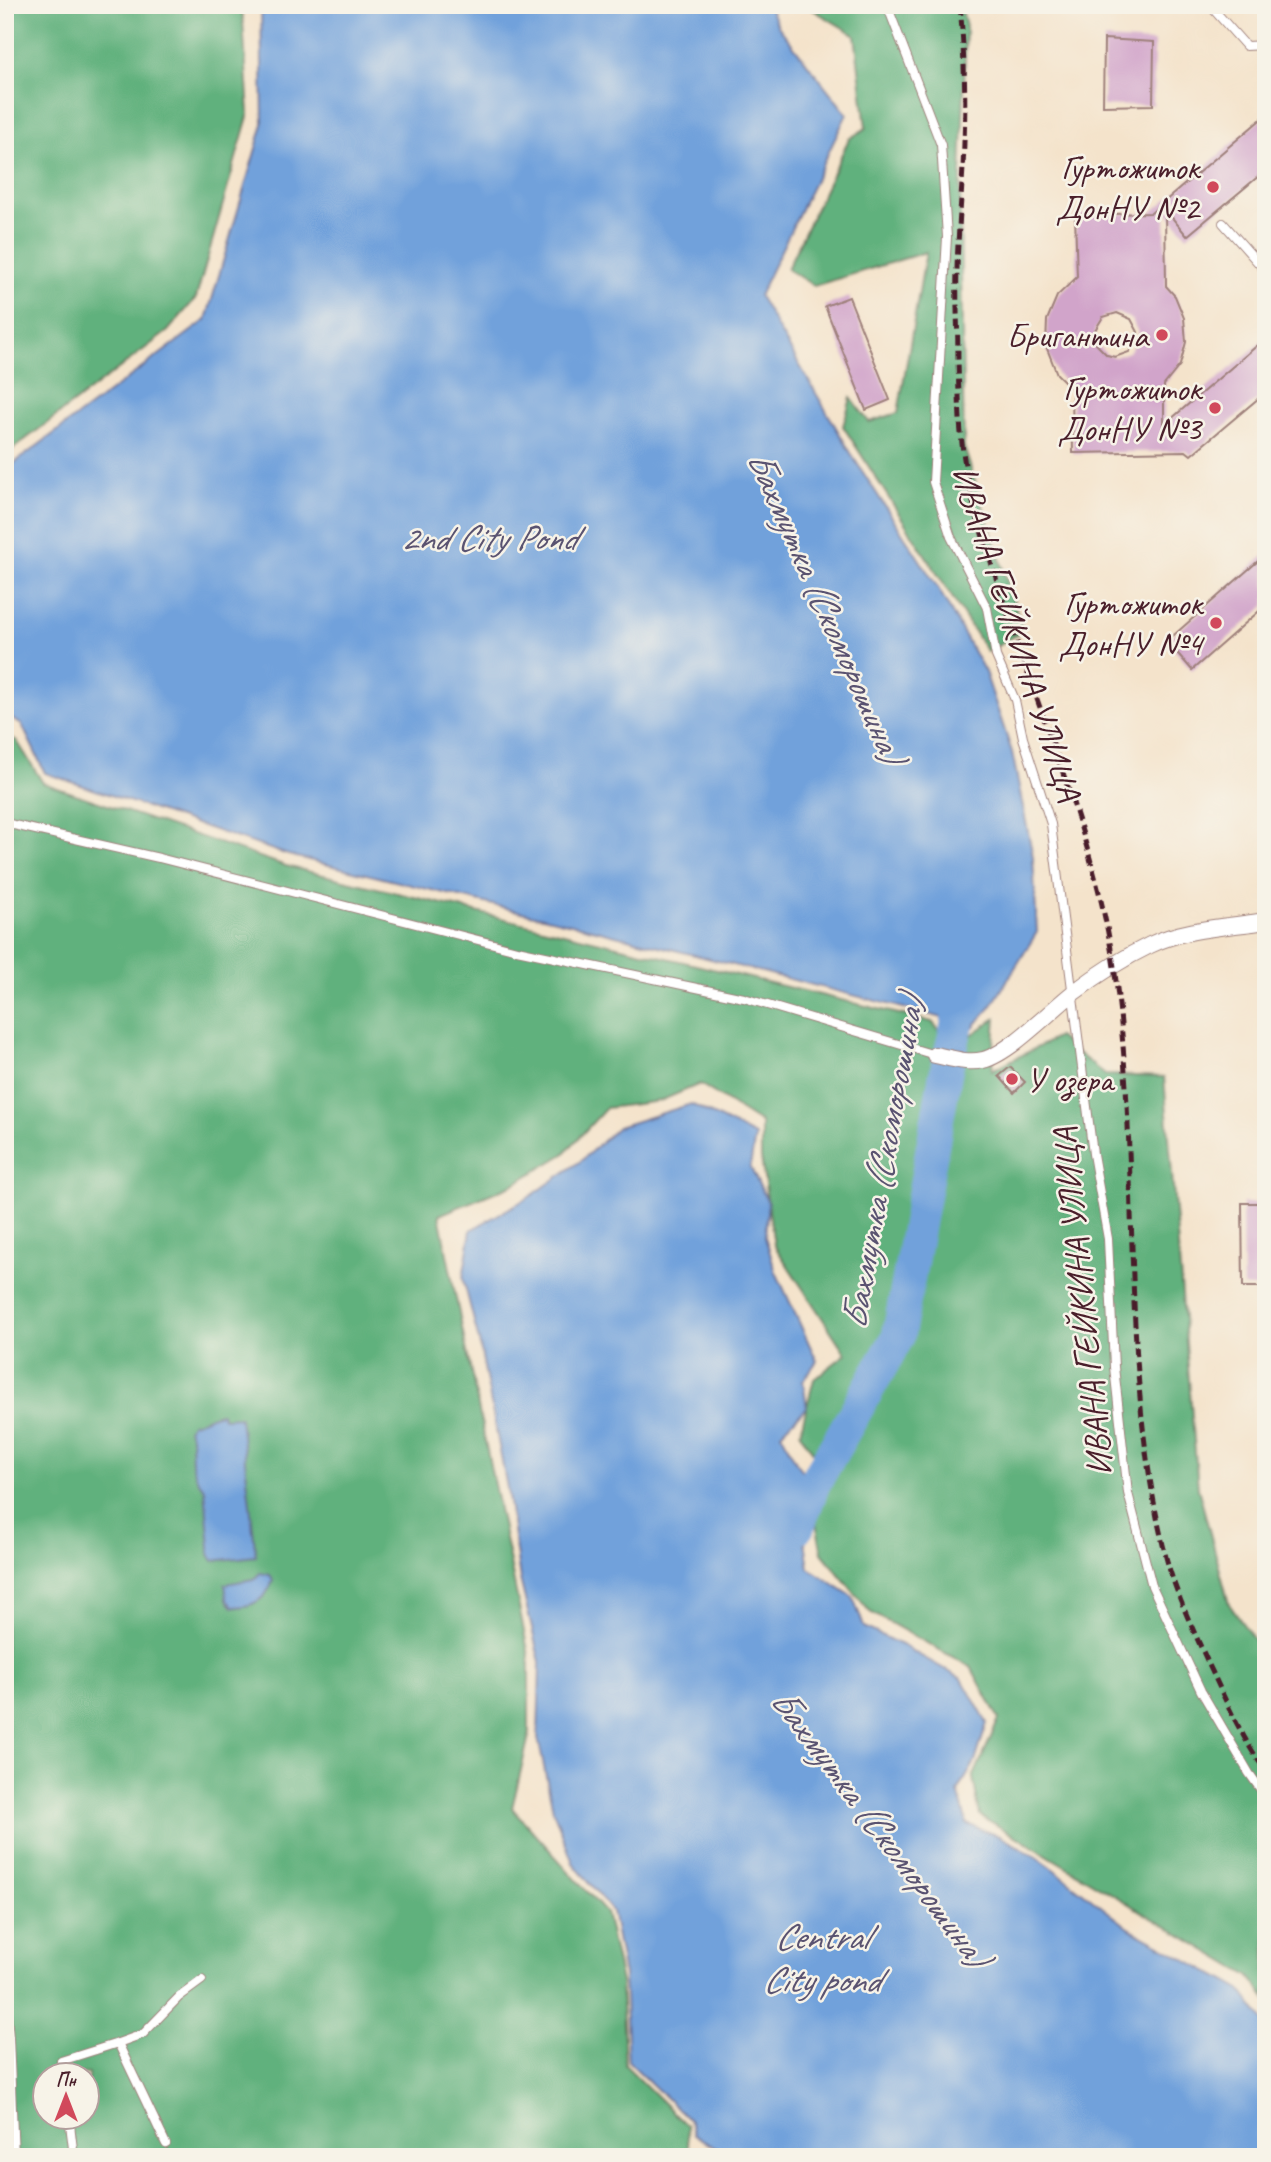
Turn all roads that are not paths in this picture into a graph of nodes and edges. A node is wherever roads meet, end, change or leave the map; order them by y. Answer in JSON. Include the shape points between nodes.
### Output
{"nodes":[{"id":1,"x":887,"y":5,"type":"edge"},
{"id":2,"x":1214,"y":10,"type":"dead end"},
{"id":3,"x":1266,"y":45,"type":"edge"},
{"id":4,"x":1223,"y":223,"type":"dead end"},
{"id":5,"x":1266,"y":267,"type":"edge"},
{"id":6,"x":5,"y":823,"type":"edge"},
{"id":7,"x":1266,"y":921,"type":"edge"},
{"id":8,"x":1074,"y":993,"type":"junction"},
{"id":9,"x":935,"y":1055,"type":"joint"},
{"id":10,"x":1266,"y":1797,"type":"edge"},
{"id":11,"x":201,"y":1980,"type":"dead end"},
{"id":12,"x":5,"y":1992,"type":"edge"},
{"id":13,"x":7,"y":2038,"type":"edge"},
{"id":14,"x":118,"y":2043,"type":"junction"},
{"id":15,"x":64,"y":2060,"type":"edge"},
{"id":16,"x":71,"y":2130,"type":"edge"},
{"id":17,"x":166,"y":2144,"type":"dead end"},
{"id":18,"x":14,"y":2157,"type":"edge"},
{"id":19,"x":74,"y":2157,"type":"edge"}],
"edges":[{"from":1,"to":8,"type":"lane","name":"ИВАНА ГЕЙКИНА УЛИЦА","via":[[942,145],[947,237],[933,482],[951,537],[986,608],[996,656],[1016,700],[1023,738],[1051,824]]},
{"from":2,"to":3,"type":"lane","via":[[1246,46]]},
{"from":4,"to":5,"type":"lane"},
{"from":6,"to":9,"type":"lane","via":[[517,950],[744,998]]},
{"from":7,"to":8,"type":"street","via":[[1182,933],[1153,943]]},
{"from":8,"to":9,"type":"street","via":[[996,1055],[984,1060]]},
{"from":8,"to":10,"type":"lane","name":"ИВАНА ГЕЙКИНА УЛИЦА","via":[[1108,1239],[1114,1367],[1128,1493],[1152,1586],[1201,1691]]},
{"from":11,"to":14,"type":"lane","via":[[143,2034]]},
{"from":12,"to":13,"type":"lane"},
{"from":13,"to":18,"type":"lane"},
{"from":14,"to":15,"type":"lane"},
{"from":14,"to":17,"type":"lane"},
{"from":16,"to":19,"type":"lane"}]}
